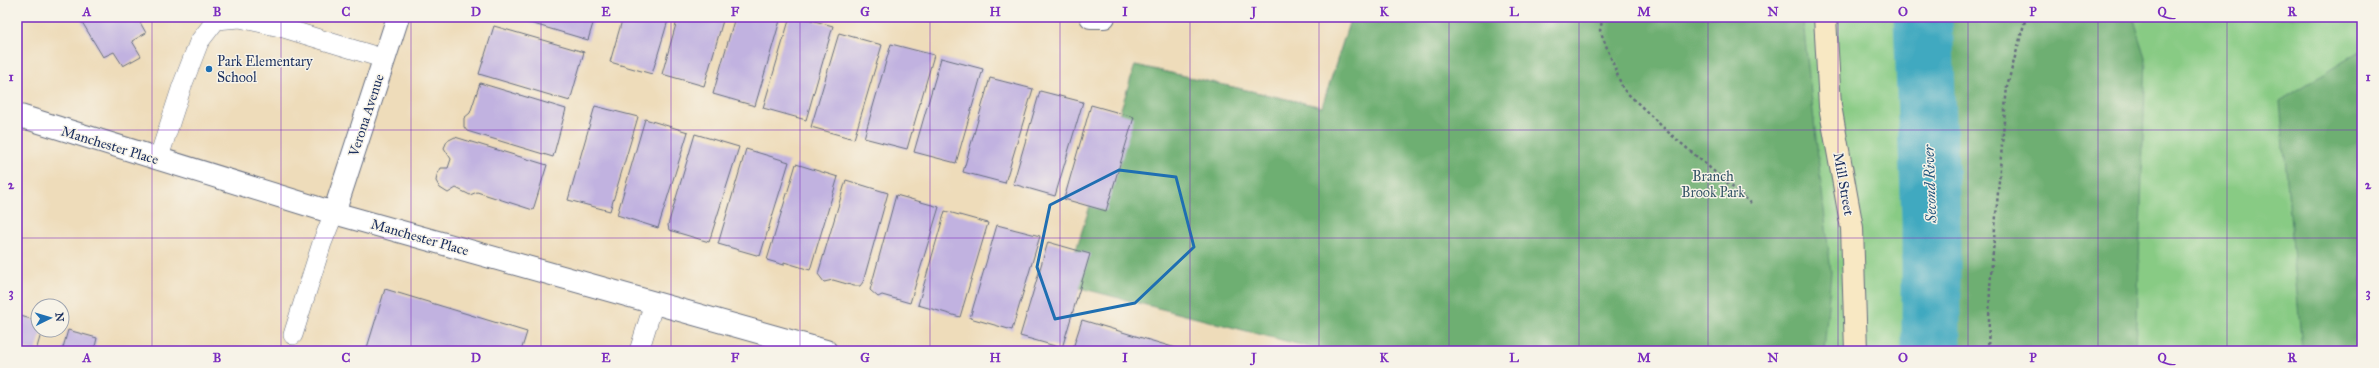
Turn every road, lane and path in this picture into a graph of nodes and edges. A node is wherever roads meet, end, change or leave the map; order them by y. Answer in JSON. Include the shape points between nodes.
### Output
{"nodes":[{"id":1,"x":398,"y":17,"type":"edge"},
{"id":2,"x":1603,"y":17,"type":"edge"},
{"id":3,"x":1825,"y":17,"type":"edge"},
{"id":4,"x":2026,"y":17,"type":"edge"},
{"id":5,"x":385,"y":59,"type":"junction"},
{"id":6,"x":17,"y":116,"type":"edge"},
{"id":7,"x":158,"y":160,"type":"junction"},
{"id":8,"x":1751,"y":203,"type":"dead end"},
{"id":9,"x":334,"y":213,"type":"junction"},
{"id":10,"x":654,"y":303,"type":"junction"},
{"id":11,"x":293,"y":335,"type":"dead end"},
{"id":12,"x":639,"y":351,"type":"edge"},
{"id":13,"x":826,"y":351,"type":"edge"},
{"id":14,"x":1856,"y":351,"type":"edge"},
{"id":15,"x":1988,"y":351,"type":"edge"}],
"edges":[{"from":1,"to":5,"type":"street","name":"Verona Avenue"},
{"from":2,"to":8,"type":"path","via":[[1600,30],[1623,89],[1668,132]]},
{"from":3,"to":14,"type":"street","name":"Mill Street","via":[[1830,106],[1852,228]]},
{"from":4,"to":15,"type":"path","via":[[2007,86],[1990,287]]},
{"from":5,"to":7,"type":"lane","via":[[280,27],[240,18],[216,20],[199,42]]},
{"from":5,"to":9,"type":"street","name":"Verona Avenue"},
{"from":6,"to":7,"type":"street","name":"Manchester Place"},
{"from":7,"to":9,"type":"street","name":"Manchester Place"},
{"from":9,"to":10,"type":"street","name":"Manchester Place"},
{"from":9,"to":11,"type":"lane"},
{"from":10,"to":12,"type":"lane"},
{"from":10,"to":13,"type":"street","name":"Manchester Place"}]}
